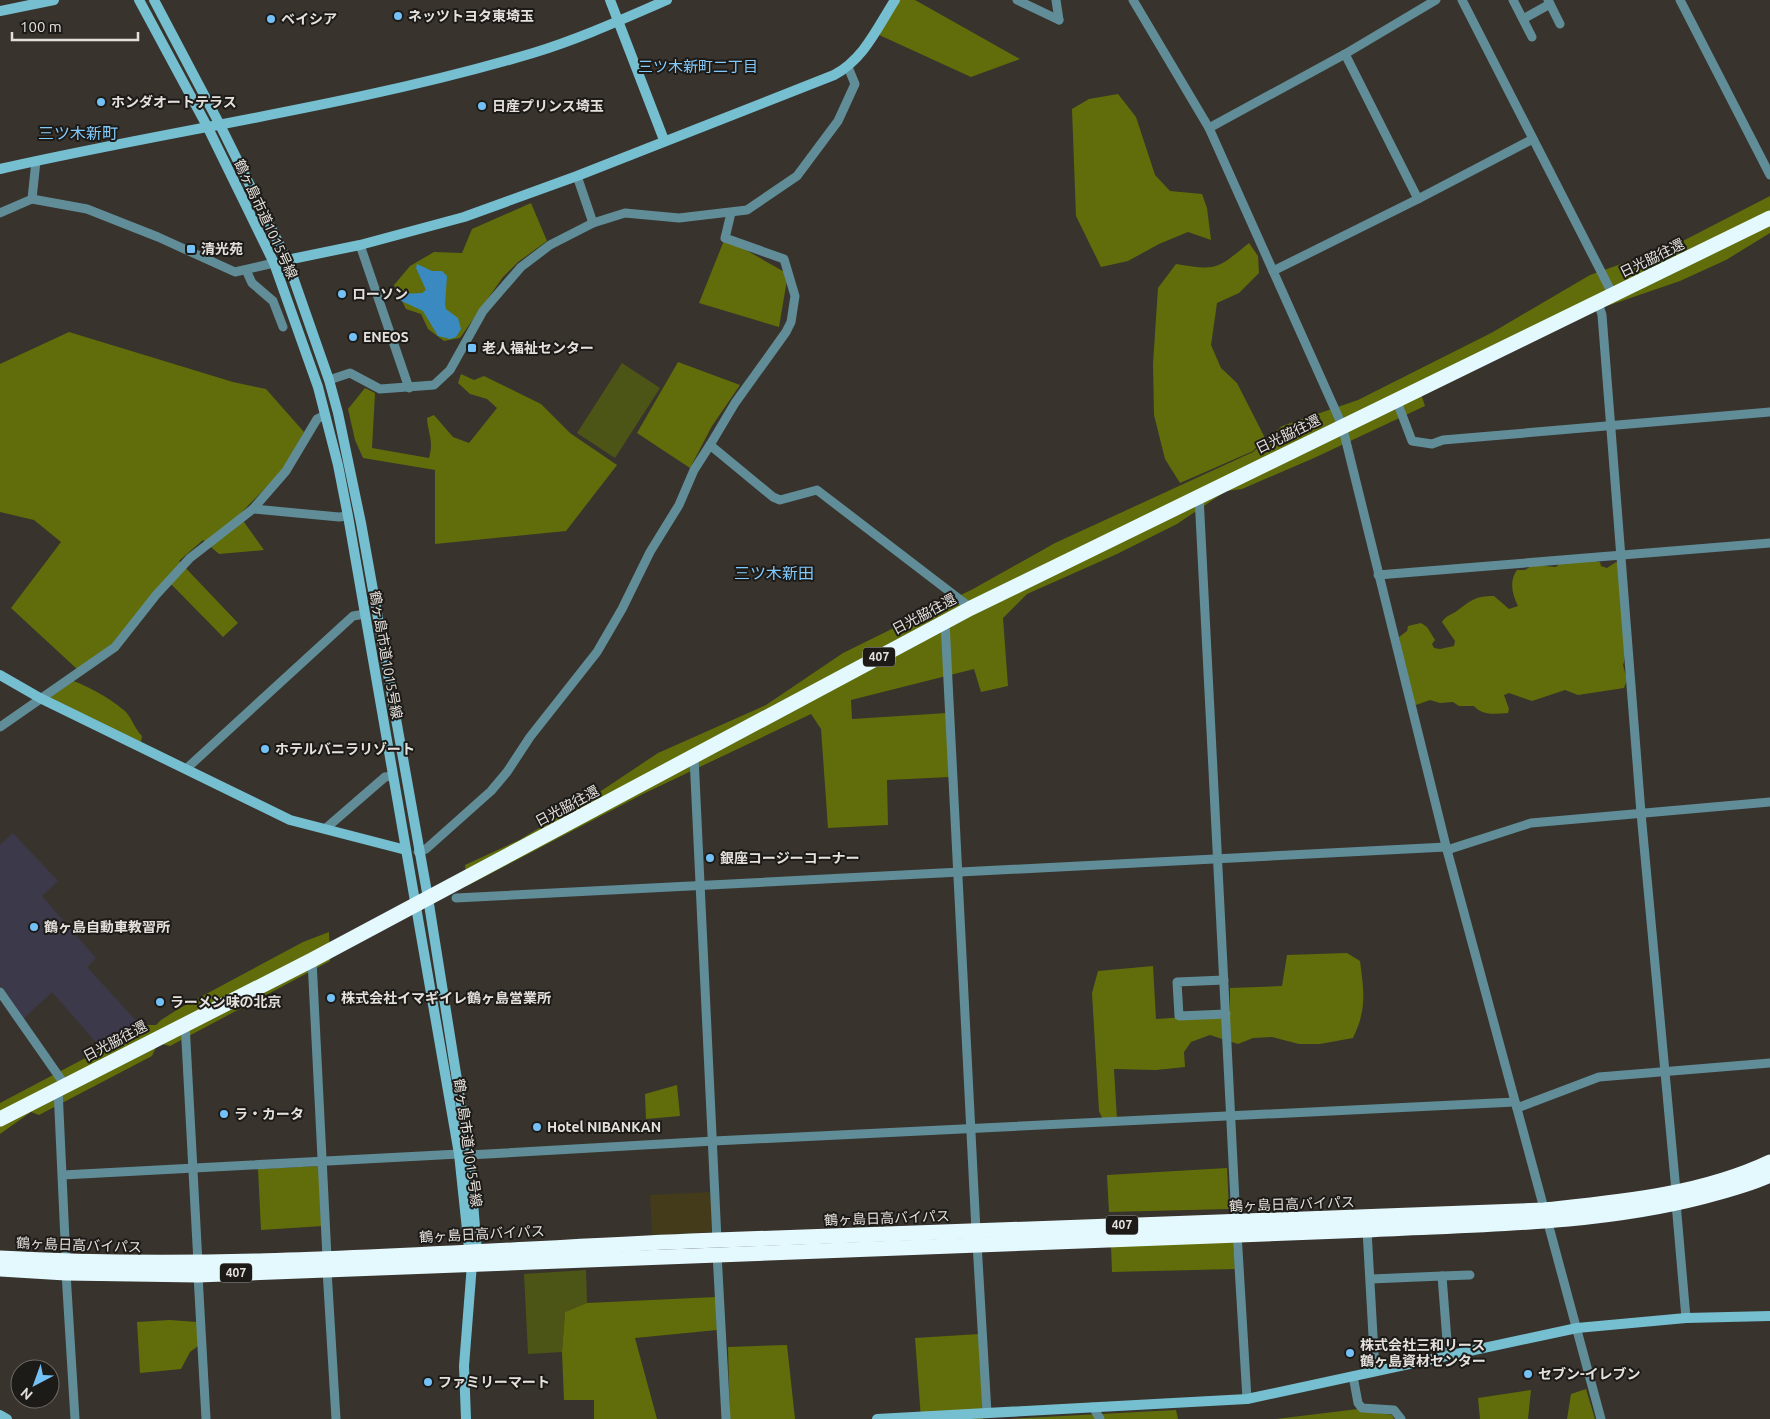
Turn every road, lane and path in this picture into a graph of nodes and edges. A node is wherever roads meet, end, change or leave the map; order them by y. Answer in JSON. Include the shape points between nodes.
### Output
{"nodes":[{"id":1,"x":54,"y":0,"type":"edge"},
{"id":2,"x":139,"y":0,"type":"edge"},
{"id":3,"x":154,"y":0,"type":"edge"},
{"id":4,"x":610,"y":0,"type":"edge"},
{"id":5,"x":666,"y":0,"type":"edge"},
{"id":6,"x":895,"y":0,"type":"edge"},
{"id":7,"x":1017,"y":0,"type":"edge"},
{"id":8,"x":1056,"y":0,"type":"edge"},
{"id":9,"x":1133,"y":0,"type":"edge"},
{"id":10,"x":1436,"y":0,"type":"edge"},
{"id":11,"x":1462,"y":0,"type":"edge"},
{"id":12,"x":1513,"y":0,"type":"edge"},
{"id":13,"x":1680,"y":0,"type":"edge"},
{"id":14,"x":1549,"y":2,"type":"edge"},
{"id":15,"x":0,"y":11,"type":"edge"},
{"id":16,"x":1523,"y":19,"type":"junction"},
{"id":17,"x":617,"y":22,"type":"junction"},
{"id":18,"x":1560,"y":24,"type":"dead end"},
{"id":19,"x":1532,"y":37,"type":"dead end"},
{"id":20,"x":1345,"y":54,"type":"junction"},
{"id":21,"x":848,"y":67,"type":"junction"},
{"id":22,"x":220,"y":125,"type":"junction"},
{"id":23,"x":208,"y":128,"type":"junction"},
{"id":24,"x":1209,"y":128,"type":"junction"},
{"id":25,"x":1533,"y":139,"type":"junction"},
{"id":26,"x":664,"y":140,"type":"junction"},
{"id":27,"x":36,"y":161,"type":"junction"},
{"id":28,"x":0,"y":169,"type":"edge"},
{"id":29,"x":1770,"y":175,"type":"edge"},
{"id":30,"x":576,"y":176,"type":"junction"},
{"id":31,"x":32,"y":199,"type":"junction"},
{"id":32,"x":1418,"y":199,"type":"junction"},
{"id":33,"x":0,"y":213,"type":"edge"},
{"id":34,"x":731,"y":213,"type":"junction"},
{"id":35,"x":1770,"y":218,"type":"edge"},
{"id":36,"x":593,"y":223,"type":"junction"},
{"id":37,"x":360,"y":245,"type":"junction"},
{"id":38,"x":287,"y":260,"type":"junction"},
{"id":39,"x":274,"y":263,"type":"junction"},
{"id":40,"x":246,"y":270,"type":"junction"},
{"id":41,"x":1274,"y":271,"type":"junction"},
{"id":42,"x":1613,"y":295,"type":"junction"},
{"id":43,"x":1598,"y":302,"type":"junction"},
{"id":44,"x":283,"y":327,"type":"dead end"},
{"id":45,"x":329,"y":380,"type":"junction"},
{"id":46,"x":409,"y":388,"type":"junction"},
{"id":47,"x":1396,"y":399,"type":"junction"},
{"id":48,"x":1770,"y":412,"type":"edge"},
{"id":49,"x":325,"y":414,"type":"junction"},
{"id":50,"x":1342,"y":425,"type":"junction"},
{"id":51,"x":1612,"y":427,"type":"junction"},
{"id":52,"x":710,"y":445,"type":"junction"},
{"id":53,"x":1199,"y":496,"type":"junction"},
{"id":54,"x":253,"y":509,"type":"junction"},
{"id":55,"x":348,"y":516,"type":"junction"},
{"id":56,"x":1770,"y":543,"type":"edge"},
{"id":57,"x":1622,"y":555,"type":"junction"},
{"id":58,"x":1378,"y":576,"type":"junction"},
{"id":59,"x":971,"y":608,"type":"junction"},
{"id":60,"x":365,"y":614,"type":"junction"},
{"id":61,"x":945,"y":622,"type":"junction"},
{"id":62,"x":0,"y":675,"type":"edge"},
{"id":63,"x":40,"y":698,"type":"junction"},
{"id":64,"x":0,"y":727,"type":"edge"},
{"id":65,"x":694,"y":757,"type":"junction"},
{"id":66,"x":186,"y":769,"type":"junction"},
{"id":67,"x":394,"y":776,"type":"junction"},
{"id":68,"x":1770,"y":802,"type":"edge"},
{"id":69,"x":1641,"y":813,"type":"junction"},
{"id":70,"x":325,"y":829,"type":"junction"},
{"id":71,"x":1446,"y":848,"type":"junction"},
{"id":72,"x":406,"y":850,"type":"junction"},
{"id":73,"x":418,"y":852,"type":"junction"},
{"id":74,"x":1218,"y":859,"type":"junction"},
{"id":75,"x":959,"y":872,"type":"junction"},
{"id":76,"x":700,"y":885,"type":"junction"},
{"id":77,"x":456,"y":898,"type":"dead end"},
{"id":78,"x":422,"y":901,"type":"junction"},
{"id":79,"x":312,"y":960,"type":"junction"},
{"id":80,"x":1224,"y":980,"type":"junction"},
{"id":81,"x":0,"y":992,"type":"edge"},
{"id":82,"x":1226,"y":1014,"type":"junction"},
{"id":83,"x":185,"y":1023,"type":"junction"},
{"id":84,"x":1770,"y":1063,"type":"edge"},
{"id":85,"x":1664,"y":1072,"type":"junction"},
{"id":86,"x":62,"y":1087,"type":"junction"},
{"id":87,"x":1516,"y":1105,"type":"junction"},
{"id":88,"x":1232,"y":1116,"type":"junction"},
{"id":89,"x":0,"y":1119,"type":"edge"},
{"id":90,"x":972,"y":1129,"type":"junction"},
{"id":91,"x":714,"y":1140,"type":"junction"},
{"id":92,"x":459,"y":1154,"type":"junction"},
{"id":93,"x":470,"y":1155,"type":"junction"},
{"id":94,"x":322,"y":1162,"type":"junction"},
{"id":95,"x":1770,"y":1162,"type":"edge"},
{"id":96,"x":194,"y":1170,"type":"junction"},
{"id":97,"x":63,"y":1175,"type":"junction"},
{"id":98,"x":1770,"y":1175,"type":"edge"},
{"id":99,"x":1676,"y":1197,"type":"junction"},
{"id":100,"x":1545,"y":1215,"type":"junction"},
{"id":101,"x":1236,"y":1227,"type":"junction"},
{"id":102,"x":1367,"y":1230,"type":"junction"},
{"id":103,"x":977,"y":1237,"type":"junction"},
{"id":104,"x":717,"y":1247,"type":"junction"},
{"id":105,"x":472,"y":1256,"type":"junction"},
{"id":106,"x":0,"y":1258,"type":"edge"},
{"id":107,"x":327,"y":1264,"type":"junction"},
{"id":108,"x":66,"y":1268,"type":"junction"},
{"id":109,"x":0,"y":1269,"type":"edge"},
{"id":110,"x":198,"y":1269,"type":"junction"},
{"id":111,"x":1470,"y":1275,"type":"dead end"},
{"id":112,"x":1442,"y":1276,"type":"junction"},
{"id":113,"x":1371,"y":1279,"type":"junction"},
{"id":114,"x":1770,"y":1316,"type":"edge"},
{"id":115,"x":1686,"y":1318,"type":"junction"},
{"id":116,"x":1577,"y":1328,"type":"junction"},
{"id":117,"x":1448,"y":1354,"type":"junction"},
{"id":118,"x":1375,"y":1371,"type":"junction"},
{"id":119,"x":1353,"y":1376,"type":"junction"},
{"id":120,"x":1247,"y":1399,"type":"junction"},
{"id":121,"x":1093,"y":1407,"type":"junction"},
{"id":122,"x":987,"y":1413,"type":"junction"},
{"id":123,"x":0,"y":1416,"type":"edge"},
{"id":124,"x":7,"y":1419,"type":"edge"},
{"id":125,"x":75,"y":1419,"type":"edge"},
{"id":126,"x":206,"y":1419,"type":"edge"},
{"id":127,"x":336,"y":1419,"type":"edge"},
{"id":128,"x":466,"y":1419,"type":"edge"},
{"id":129,"x":726,"y":1419,"type":"edge"},
{"id":130,"x":877,"y":1419,"type":"edge"},
{"id":131,"x":1100,"y":1419,"type":"edge"},
{"id":132,"x":1401,"y":1419,"type":"edge"},
{"id":133,"x":1601,"y":1419,"type":"edge"}],
"edges":[{"from":1,"to":15,"type":"street"},
{"from":2,"to":23,"type":"street","name":"鶴ヶ島市道1015号線"},
{"from":3,"to":22,"type":"street","name":"鶴ヶ島市道1015号線"},
{"from":4,"to":17,"type":"street"},
{"from":5,"to":17,"type":"street"},
{"from":6,"to":21,"type":"street","via":[[870,41]]},
{"from":7,"to":8,"type":"street","via":[[1059,20]]},
{"from":9,"to":24,"type":"street"},
{"from":10,"to":20,"type":"street"},
{"from":11,"to":25,"type":"street"},
{"from":12,"to":16,"type":"street"},
{"from":13,"to":29,"type":"street"},
{"from":14,"to":16,"type":"street"},
{"from":14,"to":18,"type":"street"},
{"from":16,"to":19,"type":"street"},
{"from":17,"to":22,"type":"street","via":[[534,52],[441,78]]},
{"from":17,"to":26,"type":"street"},
{"from":20,"to":24,"type":"street"},
{"from":20,"to":32,"type":"street"},
{"from":21,"to":26,"type":"street"},
{"from":21,"to":34,"type":"street","via":[[855,84],[846,104],[800,172],[748,210]]},
{"from":22,"to":23,"type":"street"},
{"from":22,"to":38,"type":"street","name":"鶴ヶ島市道1015号線"},
{"from":23,"to":27,"type":"street"},
{"from":23,"to":39,"type":"street","name":"鶴ヶ島市道1015号線"},
{"from":24,"to":41,"type":"street"},
{"from":25,"to":32,"type":"street"},
{"from":25,"to":42,"type":"street"},
{"from":26,"to":30,"type":"street"},
{"from":27,"to":28,"type":"street"},
{"from":27,"to":31,"type":"street"},
{"from":30,"to":36,"type":"street"},
{"from":30,"to":37,"type":"street","via":[[464,217]]},
{"from":31,"to":33,"type":"street"},
{"from":31,"to":40,"type":"street","via":[[87,209],[158,237],[225,269],[235,272]]},
{"from":32,"to":41,"type":"street"},
{"from":34,"to":36,"type":"street","via":[[679,218],[625,213]]},
{"from":34,"to":52,"type":"street","via":[[725,238],[784,259],[795,296],[794,310],[786,332],[735,403]]},
{"from":35,"to":42,"type":"highway","name":"日光脇往還","number":"407"},
{"from":36,"to":46,"type":"street","via":[[550,245],[521,267],[483,311],[444,377],[434,385]]},
{"from":37,"to":38,"type":"street"},
{"from":37,"to":46,"type":"street"},
{"from":38,"to":45,"type":"street","name":"鶴ヶ島市道1015号線"},
{"from":39,"to":40,"type":"street"},
{"from":39,"to":49,"type":"street","name":"鶴ヶ島市道1015号線"},
{"from":40,"to":44,"type":"street","via":[[252,282],[273,301]]},
{"from":41,"to":50,"type":"street"},
{"from":42,"to":43,"type":"highway","name":"日光脇往還","number":"407"},
{"from":43,"to":47,"type":"highway","name":"日光脇往還","number":"407"},
{"from":43,"to":51,"type":"street","via":[[1602,315]]},
{"from":45,"to":46,"type":"street","via":[[350,373],[380,389]]},
{"from":45,"to":73,"type":"street","name":"鶴ヶ島市道1015号線","via":[[361,523]]},
{"from":47,"to":50,"type":"highway","name":"日光脇往還","number":"407"},
{"from":47,"to":51,"type":"street","via":[[1412,440],[1419,443]]},
{"from":48,"to":51,"type":"street"},
{"from":49,"to":54,"type":"street","via":[[317,419],[286,471]]},
{"from":49,"to":55,"type":"street","name":"鶴ヶ島市道1015号線"},
{"from":50,"to":53,"type":"highway","name":"日光脇往還","number":"407"},
{"from":50,"to":58,"type":"street"},
{"from":51,"to":57,"type":"street"},
{"from":52,"to":59,"type":"street","via":[[780,500],[817,490]]},
{"from":52,"to":73,"type":"street","via":[[597,652],[490,791],[426,849]]},
{"from":53,"to":59,"type":"highway","name":"日光脇往還","number":"407"},
{"from":53,"to":74,"type":"street"},
{"from":54,"to":55,"type":"street"},
{"from":54,"to":63,"type":"street","via":[[190,558],[115,647]]},
{"from":55,"to":60,"type":"street","name":"鶴ヶ島市道1015号線"},
{"from":56,"to":57,"type":"street"},
{"from":57,"to":58,"type":"street"},
{"from":57,"to":69,"type":"street"},
{"from":58,"to":71,"type":"street"},
{"from":59,"to":61,"type":"highway","name":"日光脇往還","number":"407"},
{"from":60,"to":66,"type":"street","via":[[353,616]]},
{"from":60,"to":67,"type":"street","name":"鶴ヶ島市道1015号線"},
{"from":61,"to":65,"type":"highway","name":"日光脇往還","number":"407"},
{"from":61,"to":75,"type":"street"},
{"from":62,"to":63,"type":"street"},
{"from":63,"to":64,"type":"street"},
{"from":63,"to":66,"type":"street"},
{"from":65,"to":76,"type":"street"},
{"from":65,"to":78,"type":"highway","name":"日光脇往還","number":"407"},
{"from":66,"to":70,"type":"street","via":[[290,820]]},
{"from":67,"to":70,"type":"street","via":[[385,777]]},
{"from":67,"to":72,"type":"street","name":"鶴ヶ島市道1015号線"},
{"from":68,"to":69,"type":"street"},
{"from":69,"to":71,"type":"street","via":[[1531,823]]},
{"from":69,"to":85,"type":"street"},
{"from":70,"to":72,"type":"street"},
{"from":71,"to":74,"type":"street"},
{"from":71,"to":87,"type":"street"},
{"from":72,"to":78,"type":"street","name":"鶴ヶ島市道1015号線"},
{"from":73,"to":78,"type":"street","name":"鶴ヶ島市道1015号線"},
{"from":74,"to":75,"type":"street"},
{"from":74,"to":80,"type":"street"},
{"from":75,"to":76,"type":"street"},
{"from":75,"to":90,"type":"street"},
{"from":76,"to":77,"type":"street"},
{"from":76,"to":91,"type":"street"},
{"from":78,"to":79,"type":"highway","name":"日光脇往還","number":"407"},
{"from":78,"to":92,"type":"street","name":"鶴ヶ島市道1015号線"},
{"from":78,"to":93,"type":"street","name":"鶴ヶ島市道1015号線"},
{"from":79,"to":83,"type":"highway","name":"日光脇往還","number":"407"},
{"from":79,"to":94,"type":"street"},
{"from":80,"to":82,"type":"street"},
{"from":80,"to":82,"type":"street","via":[[1177,982],[1179,1016]]},
{"from":81,"to":86,"type":"street"},
{"from":82,"to":88,"type":"street"},
{"from":83,"to":86,"type":"highway","name":"日光脇往還","number":"407"},
{"from":83,"to":96,"type":"street"},
{"from":84,"to":85,"type":"street"},
{"from":85,"to":87,"type":"street","via":[[1599,1077]]},
{"from":85,"to":99,"type":"street"},
{"from":86,"to":89,"type":"highway","name":"日光脇往還","number":"407"},
{"from":86,"to":97,"type":"street"},
{"from":87,"to":88,"type":"street"},
{"from":87,"to":100,"type":"street"},
{"from":88,"to":90,"type":"street"},
{"from":88,"to":101,"type":"street"},
{"from":90,"to":91,"type":"street"},
{"from":90,"to":103,"type":"street"},
{"from":91,"to":93,"type":"street"},
{"from":91,"to":104,"type":"street"},
{"from":92,"to":94,"type":"street"},
{"from":92,"to":105,"type":"street","name":"鶴ヶ島市道1015号線"},
{"from":93,"to":105,"type":"street","name":"鶴ヶ島市道1015号線"},
{"from":94,"to":96,"type":"street"},
{"from":94,"to":107,"type":"street"},
{"from":95,"to":99,"type":"highway","name":"鶴ヶ島日高バイパス","number":"407"},
{"from":96,"to":97,"type":"street"},
{"from":96,"to":110,"type":"street"},
{"from":97,"to":108,"type":"street"},
{"from":98,"to":99,"type":"highway","name":"鶴ヶ島日高バイパス","number":"407","via":[[1721,1192]]},
{"from":99,"to":100,"type":"highway","name":"鶴ヶ島日高バイパス","number":"407","via":[[1632,1200]]},
{"from":99,"to":115,"type":"street"},
{"from":100,"to":101,"type":"highway","name":"鶴ヶ島日高バイパス","number":"407"},
{"from":100,"to":102,"type":"highway","name":"鶴ヶ島日高バイパス","number":"407"},
{"from":100,"to":116,"type":"street"},
{"from":101,"to":102,"type":"highway","name":"鶴ヶ島日高バイパス","number":"407"},
{"from":101,"to":103,"type":"highway","name":"鶴ヶ島日高バイパス","number":"407"},
{"from":101,"to":120,"type":"street"},
{"from":102,"to":113,"type":"street"},
{"from":103,"to":104,"type":"highway","name":"鶴ヶ島日高バイパス","number":"407"},
{"from":103,"to":122,"type":"street"},
{"from":104,"to":105,"type":"highway","name":"鶴ヶ島日高バイパス","number":"407"},
{"from":104,"to":129,"type":"street"},
{"from":105,"to":107,"type":"highway","name":"鶴ヶ島日高バイパス","number":"407"},
{"from":105,"to":128,"type":"street","via":[[464,1366]]},
{"from":106,"to":108,"type":"highway","name":"鶴ヶ島日高バイパス","number":"407"},
{"from":107,"to":110,"type":"highway","name":"鶴ヶ島日高バイパス","number":"407"},
{"from":107,"to":127,"type":"street"},
{"from":108,"to":109,"type":"highway","name":"鶴ヶ島日高バイパス","number":"407"},
{"from":108,"to":110,"type":"highway","name":"鶴ヶ島日高バイパス","number":"407"},
{"from":108,"to":125,"type":"street"},
{"from":110,"to":126,"type":"street"},
{"from":111,"to":112,"type":"street"},
{"from":112,"to":113,"type":"street"},
{"from":112,"to":117,"type":"street"},
{"from":113,"to":118,"type":"street"},
{"from":114,"to":115,"type":"street"},
{"from":115,"to":116,"type":"street"},
{"from":116,"to":117,"type":"street"},
{"from":116,"to":133,"type":"street"},
{"from":117,"to":118,"type":"street"},
{"from":118,"to":119,"type":"street"},
{"from":119,"to":120,"type":"street"},
{"from":119,"to":132,"type":"street","via":[[1362,1408],[1394,1410]]},
{"from":120,"to":121,"type":"street"},
{"from":121,"to":122,"type":"street"},
{"from":121,"to":131,"type":"street"},
{"from":122,"to":130,"type":"street"},
{"from":123,"to":124,"type":"street"}]}
